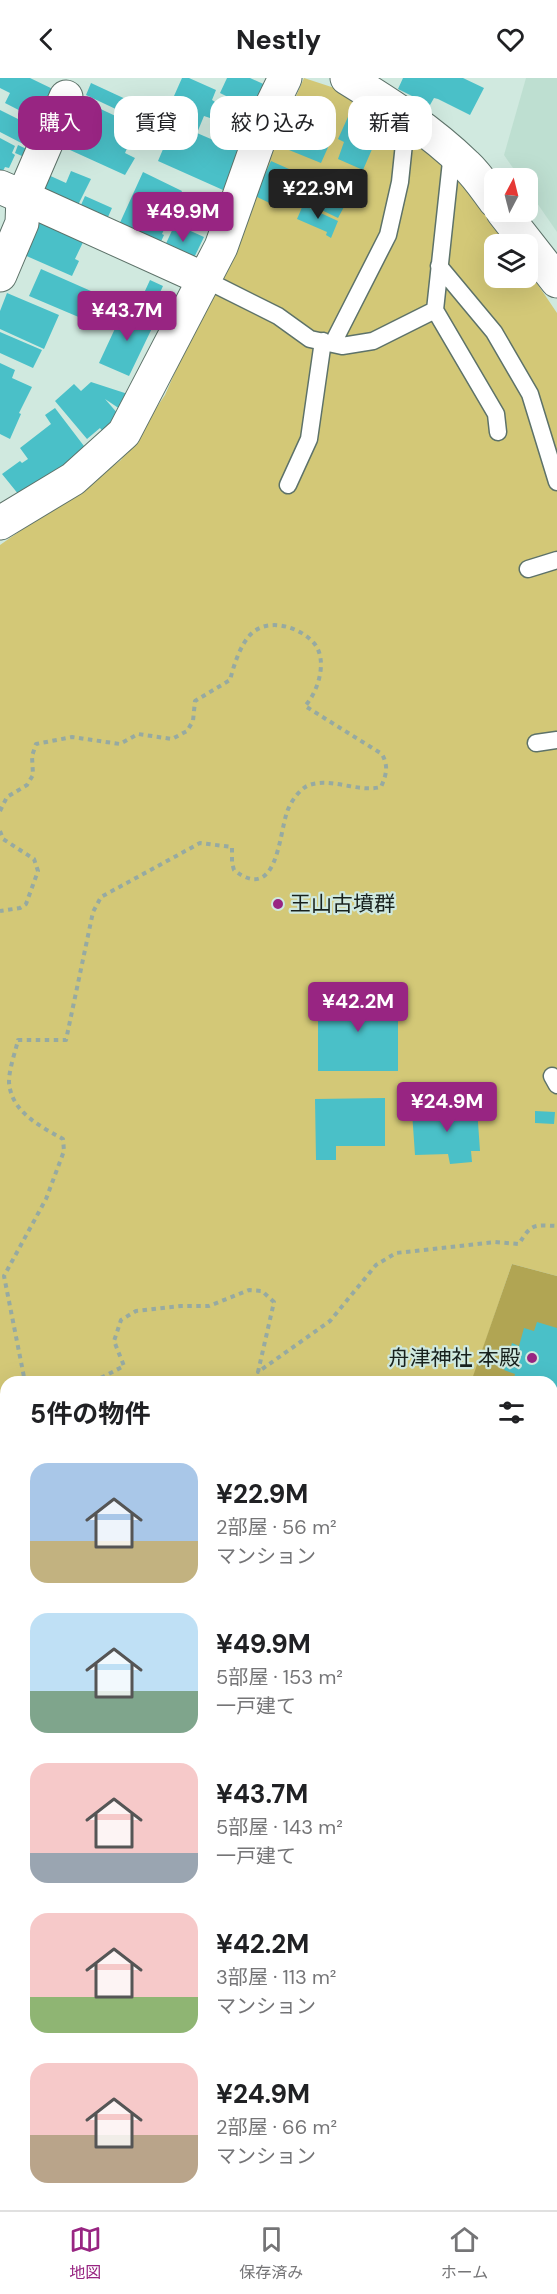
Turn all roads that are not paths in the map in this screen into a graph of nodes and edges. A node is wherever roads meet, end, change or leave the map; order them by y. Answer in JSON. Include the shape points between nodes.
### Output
{"nodes":[{"id":1,"x":285,"y":78,"type":"edge"},
{"id":2,"x":347,"y":78,"type":"edge"},
{"id":3,"x":376,"y":96,"type":"edge"},
{"id":4,"x":432,"y":136,"type":"edge"},
{"id":5,"x":35,"y":150,"type":"edge"},
{"id":6,"x":403,"y":150,"type":"edge"},
{"id":7,"x":452,"y":152,"type":"junction"},
{"id":8,"x":484,"y":187,"type":"edge"},
{"id":9,"x":11,"y":192,"type":"edge"},
{"id":10,"x":511,"y":222,"type":"edge"},
{"id":11,"x":439,"y":266,"type":"junction"},
{"id":12,"x":0,"y":275,"type":"edge"},
{"id":13,"x":204,"y":279,"type":"junction"},
{"id":14,"x":557,"y":281,"type":"edge"},
{"id":15,"x":435,"y":310,"type":"junction"},
{"id":16,"x":328,"y":342,"type":"junction"},
{"id":17,"x":498,"y":432,"type":"dead end"},
{"id":18,"x":550,"y":436,"type":"edge"},
{"id":19,"x":557,"y":482,"type":"edge"},
{"id":20,"x":288,"y":485,"type":"dead end"},
{"id":21,"x":0,"y":523,"type":"edge"},
{"id":22,"x":557,"y":560,"type":"edge"},
{"id":23,"x":528,"y":569,"type":"dead end"},
{"id":24,"x":557,"y":740,"type":"edge"},
{"id":25,"x":536,"y":743,"type":"dead end"}],
"edges":[{"from":1,"to":13,"type":"street","via":[[270,109],[221,247]]},
{"from":2,"to":3,"type":"street"},
{"from":4,"to":7,"type":"street"},
{"from":5,"to":9,"type":"street"},
{"from":6,"to":16,"type":"lane","via":[[388,235]]},
{"from":7,"to":8,"type":"street"},
{"from":7,"to":11,"type":"lane"},
{"from":9,"to":12,"type":"street","via":[[22,223]]},
{"from":9,"to":13,"type":"street"},
{"from":10,"to":14,"type":"street"},
{"from":11,"to":15,"type":"lane"},
{"from":11,"to":18,"type":"lane","via":[[494,332]]},
{"from":13,"to":16,"type":"lane","via":[[278,316],[310,339]]},
{"from":13,"to":21,"type":"street","via":[[124,433],[73,479]]},
{"from":15,"to":16,"type":"lane","via":[[373,341],[342,346]]},
{"from":15,"to":17,"type":"lane","via":[[496,414]]},
{"from":16,"to":20,"type":"lane","via":[[309,439]]},
{"from":18,"to":19,"type":"lane"},
{"from":22,"to":23,"type":"lane"},
{"from":24,"to":25,"type":"lane"}]}
